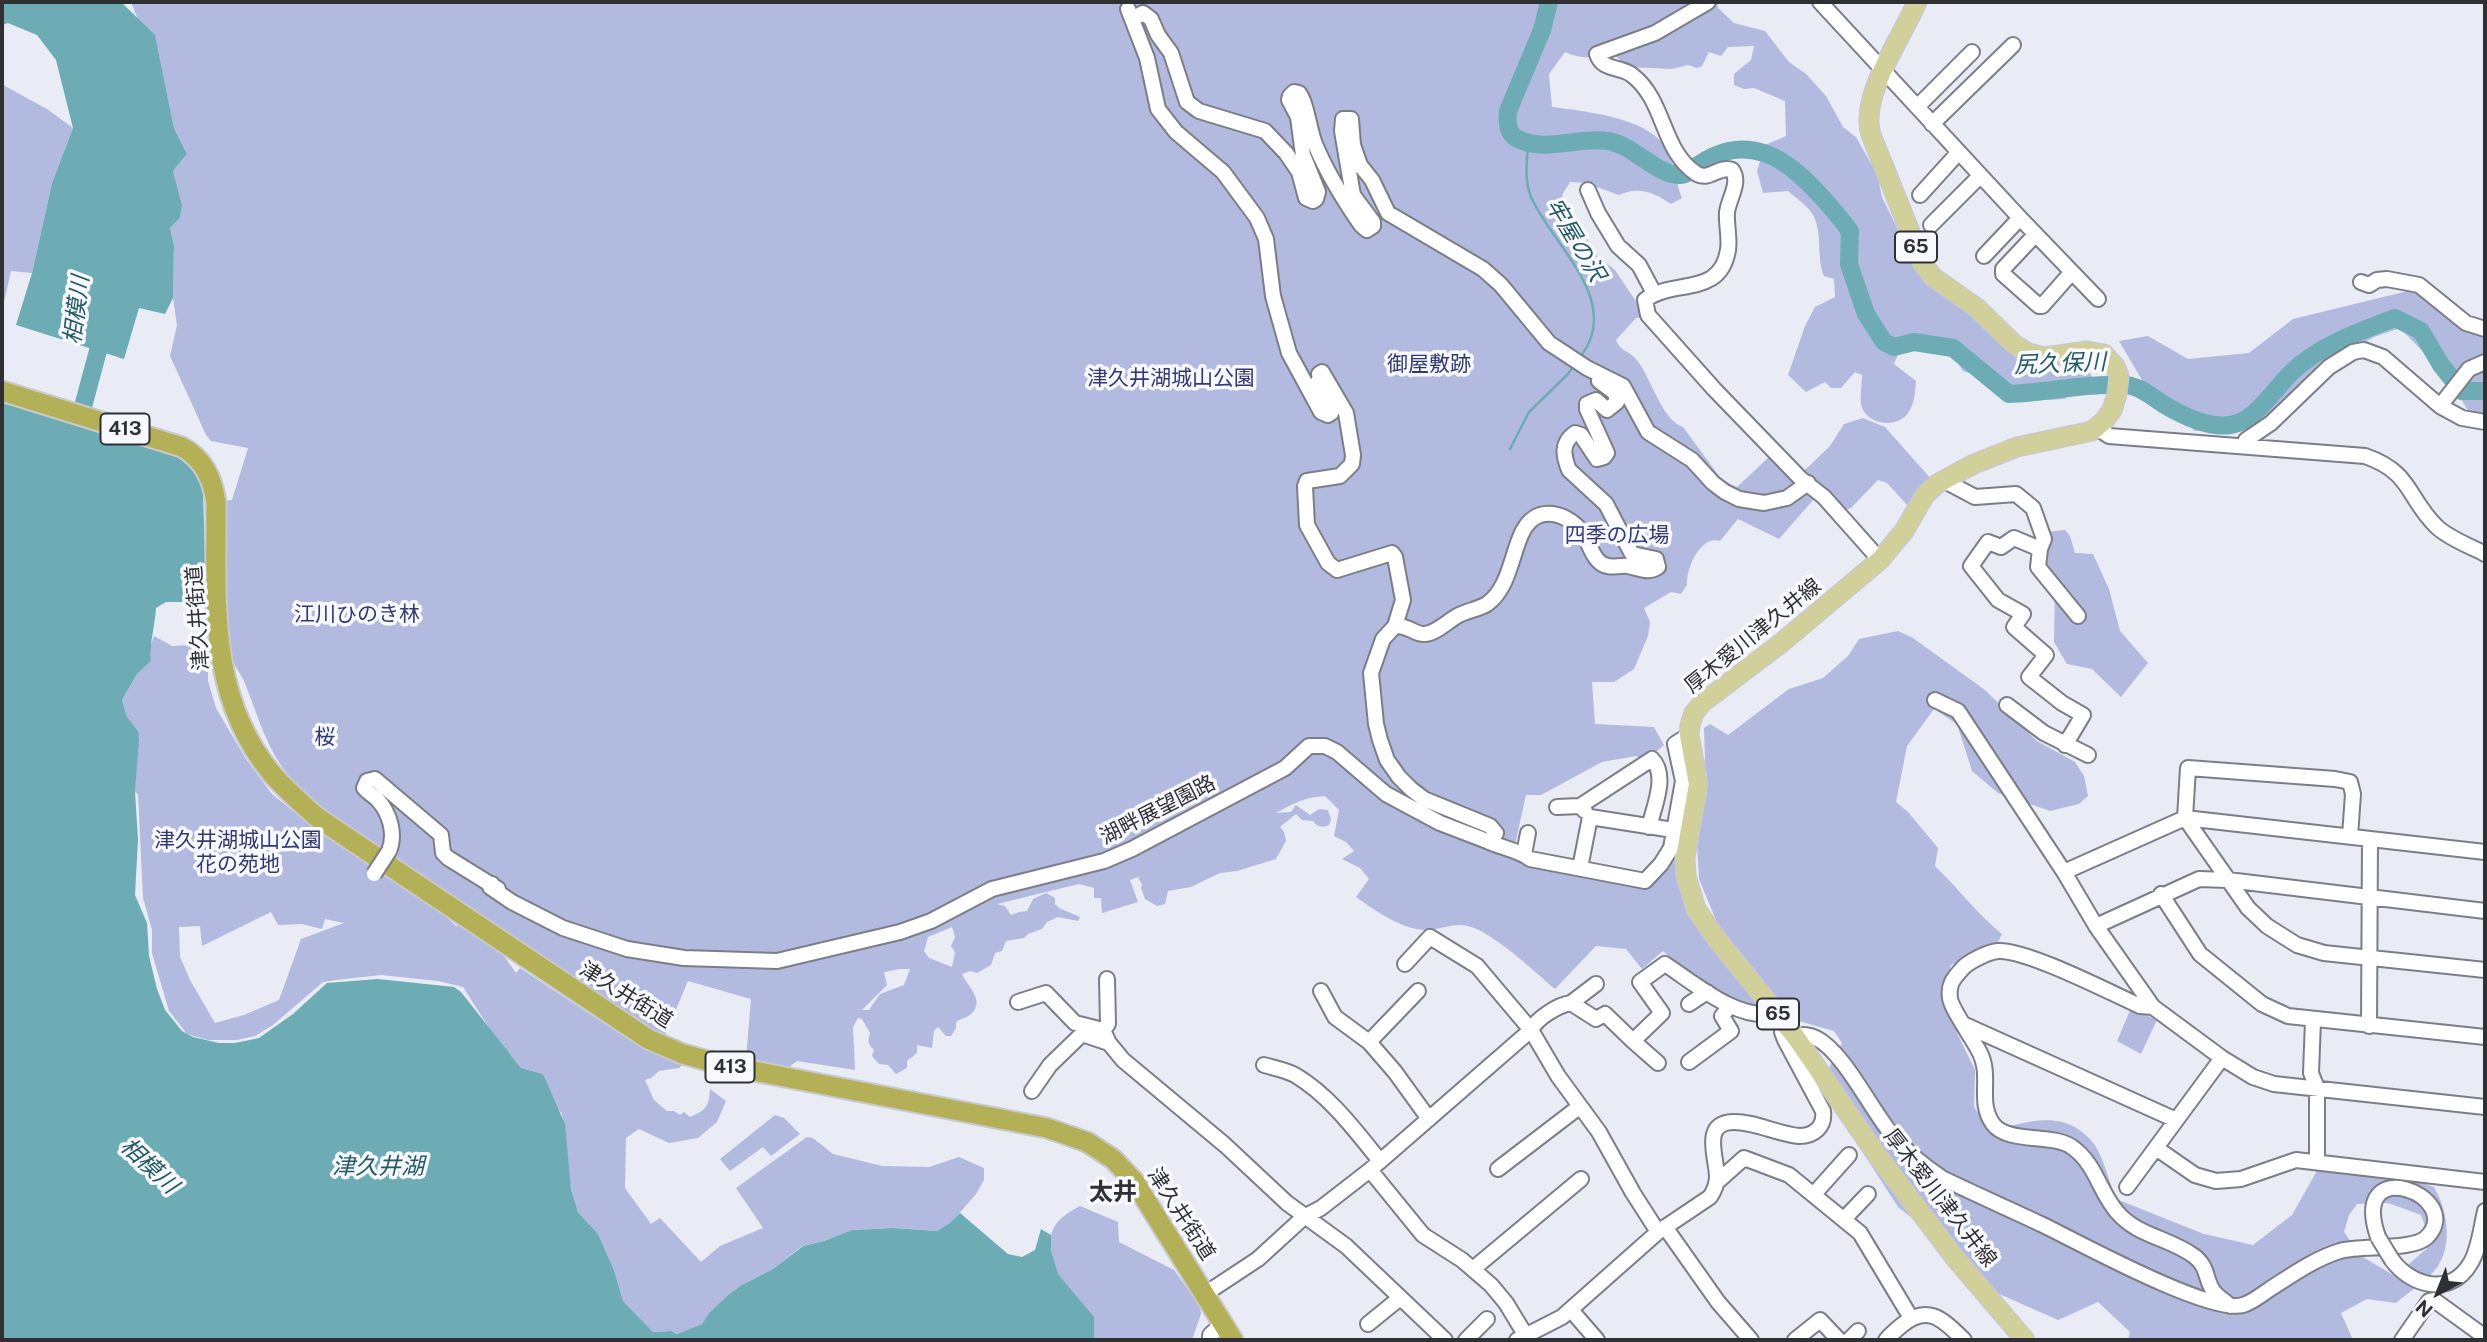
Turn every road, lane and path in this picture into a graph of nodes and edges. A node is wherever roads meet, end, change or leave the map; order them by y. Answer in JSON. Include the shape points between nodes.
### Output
{"nodes":[{"id":1,"x":1708,"y":2,"type":"edge"},
{"id":2,"x":1820,"y":2,"type":"edge"},
{"id":3,"x":1917,"y":2,"type":"edge"},
{"id":4,"x":2012,"y":45,"type":"dead end"},
{"id":5,"x":1972,"y":52,"type":"dead end"},
{"id":6,"x":1884,"y":70,"type":"junction"},
{"id":7,"x":1917,"y":107,"type":"junction"},
{"id":8,"x":1933,"y":124,"type":"junction"},
{"id":9,"x":1959,"y":152,"type":"junction"},
{"id":10,"x":1980,"y":176,"type":"junction"},
{"id":11,"x":1588,"y":190,"type":"dead end"},
{"id":12,"x":1920,"y":195,"type":"dead end"},
{"id":13,"x":2020,"y":218,"type":"junction"},
{"id":14,"x":1931,"y":225,"type":"dead end"},
{"id":15,"x":2035,"y":235,"type":"junction"},
{"id":16,"x":1984,"y":256,"type":"dead end"},
{"id":17,"x":2072,"y":272,"type":"junction"},
{"id":18,"x":2361,"y":282,"type":"dead end"},
{"id":19,"x":1654,"y":293,"type":"junction"},
{"id":20,"x":2098,"y":299,"type":"dead end"},
{"id":21,"x":2485,"y":329,"type":"edge"},
{"id":22,"x":2485,"y":362,"type":"edge"},
{"id":23,"x":1601,"y":375,"type":"junction"},
{"id":24,"x":2,"y":391,"type":"edge"},
{"id":25,"x":2444,"y":401,"type":"junction"},
{"id":26,"x":2485,"y":422,"type":"edge"},
{"id":27,"x":2097,"y":428,"type":"junction"},
{"id":28,"x":2243,"y":446,"type":"junction"},
{"id":29,"x":1943,"y":480,"type":"junction"},
{"id":30,"x":1805,"y":483,"type":"junction"},
{"id":31,"x":2040,"y":548,"type":"junction"},
{"id":32,"x":2485,"y":554,"type":"edge"},
{"id":33,"x":1880,"y":560,"type":"junction"},
{"id":34,"x":2078,"y":616,"type":"dead end"},
{"id":35,"x":1395,"y":626,"type":"junction"},
{"id":36,"x":1935,"y":700,"type":"dead end"},
{"id":37,"x":2007,"y":705,"type":"dead end"},
{"id":38,"x":1689,"y":735,"type":"junction"},
{"id":39,"x":2065,"y":745,"type":"junction"},
{"id":40,"x":2088,"y":755,"type":"dead end"},
{"id":41,"x":1557,"y":807,"type":"dead end"},
{"id":42,"x":1585,"y":812,"type":"junction"},
{"id":43,"x":2185,"y":818,"type":"junction"},
{"id":44,"x":1649,"y":827,"type":"junction"},
{"id":45,"x":1673,"y":830,"type":"junction"},
{"id":46,"x":1528,"y":833,"type":"dead end"},
{"id":47,"x":2350,"y":836,"type":"junction"},
{"id":48,"x":2370,"y":839,"type":"junction"},
{"id":49,"x":1489,"y":842,"type":"junction"},
{"id":50,"x":2485,"y":852,"type":"edge"},
{"id":51,"x":1518,"y":853,"type":"junction"},
{"id":52,"x":1580,"y":868,"type":"junction"},
{"id":53,"x":2064,"y":872,"type":"junction"},
{"id":54,"x":372,"y":877,"type":"dead end"},
{"id":55,"x":2228,"y":880,"type":"junction"},
{"id":56,"x":2161,"y":894,"type":"junction"},
{"id":57,"x":2370,"y":897,"type":"junction"},
{"id":58,"x":2485,"y":911,"type":"edge"},
{"id":59,"x":2096,"y":926,"type":"junction"},
{"id":60,"x":2370,"y":959,"type":"junction"},
{"id":61,"x":1405,"y":964,"type":"dead end"},
{"id":62,"x":2485,"y":970,"type":"edge"},
{"id":63,"x":1107,"y":979,"type":"dead end"},
{"id":64,"x":1596,"y":984,"type":"dead end"},
{"id":65,"x":1321,"y":991,"type":"dead end"},
{"id":66,"x":1418,"y":991,"type":"dead end"},
{"id":67,"x":1707,"y":992,"type":"junction"},
{"id":68,"x":1018,"y":1002,"type":"dead end"},
{"id":69,"x":1571,"y":1003,"type":"junction"},
{"id":70,"x":1689,"y":1004,"type":"dead end"},
{"id":71,"x":1730,"y":1006,"type":"junction"},
{"id":72,"x":2153,"y":1007,"type":"junction"},
{"id":73,"x":1780,"y":1016,"type":"junction"},
{"id":74,"x":2313,"y":1020,"type":"junction"},
{"id":75,"x":1965,"y":1025,"type":"junction"},
{"id":76,"x":2370,"y":1026,"type":"junction"},
{"id":77,"x":1531,"y":1030,"type":"junction"},
{"id":78,"x":1795,"y":1036,"type":"junction"},
{"id":79,"x":1106,"y":1037,"type":"junction"},
{"id":80,"x":2485,"y":1037,"type":"edge"},
{"id":81,"x":1633,"y":1041,"type":"junction"},
{"id":82,"x":1368,"y":1042,"type":"junction"},
{"id":83,"x":2222,"y":1058,"type":"junction"},
{"id":84,"x":1689,"y":1062,"type":"dead end"},
{"id":85,"x":1658,"y":1063,"type":"dead end"},
{"id":86,"x":1264,"y":1065,"type":"dead end"},
{"id":87,"x":2317,"y":1088,"type":"junction"},
{"id":88,"x":1032,"y":1091,"type":"dead end"},
{"id":89,"x":1579,"y":1107,"type":"junction"},
{"id":90,"x":2485,"y":1107,"type":"edge"},
{"id":91,"x":1429,"y":1119,"type":"junction"},
{"id":92,"x":2176,"y":1120,"type":"junction"},
{"id":93,"x":2156,"y":1148,"type":"junction"},
{"id":94,"x":1849,"y":1155,"type":"dead end"},
{"id":95,"x":2317,"y":1161,"type":"junction"},
{"id":96,"x":1375,"y":1165,"type":"junction"},
{"id":97,"x":1498,"y":1169,"type":"dead end"},
{"id":98,"x":1581,"y":1179,"type":"dead end"},
{"id":99,"x":2485,"y":1182,"type":"edge"},
{"id":100,"x":1716,"y":1183,"type":"junction"},
{"id":101,"x":2127,"y":1187,"type":"dead end"},
{"id":102,"x":1814,"y":1194,"type":"junction"},
{"id":103,"x":1868,"y":1194,"type":"dead end"},
{"id":104,"x":2485,"y":1211,"type":"edge"},
{"id":105,"x":1304,"y":1217,"type":"junction"},
{"id":106,"x":1844,"y":1219,"type":"junction"},
{"id":107,"x":1662,"y":1229,"type":"junction"},
{"id":108,"x":2481,"y":1247,"type":"edge"},
{"id":109,"x":1473,"y":1269,"type":"junction"},
{"id":110,"x":1205,"y":1294,"type":"junction"},
{"id":111,"x":1400,"y":1298,"type":"junction"},
{"id":112,"x":2232,"y":1307,"type":"junction"},
{"id":113,"x":1571,"y":1310,"type":"junction"},
{"id":114,"x":1911,"y":1318,"type":"junction"},
{"id":115,"x":1488,"y":1319,"type":"dead end"},
{"id":116,"x":1223,"y":1323,"type":"junction"},
{"id":117,"x":1368,"y":1324,"type":"dead end"},
{"id":118,"x":2485,"y":1337,"type":"edge"},
{"id":119,"x":1521,"y":1338,"type":"edge"},
{"id":120,"x":1210,"y":1340,"type":"edge"},
{"id":121,"x":1233,"y":1340,"type":"edge"},
{"id":122,"x":1445,"y":1340,"type":"edge"},
{"id":123,"x":1466,"y":1340,"type":"edge"},
{"id":124,"x":1598,"y":1340,"type":"edge"},
{"id":125,"x":1751,"y":1340,"type":"edge"},
{"id":126,"x":1795,"y":1340,"type":"edge"},
{"id":127,"x":1839,"y":1340,"type":"edge"},
{"id":128,"x":1886,"y":1340,"type":"edge"},
{"id":129,"x":1964,"y":1340,"type":"edge"},
{"id":130,"x":2025,"y":1340,"type":"edge"},
{"id":131,"x":2402,"y":1340,"type":"edge"}],
"edges":[{"from":1,"to":19,"type":"street","via":[[1655,33],[1597,54],[1606,66],[1633,76],[1640,84],[1654,102],[1677,156],[1691,169],[1709,176],[1728,168],[1736,175],[1727,210],[1727,255],[1717,274],[1710,281]]},
{"from":2,"to":6,"type":"street"},
{"from":3,"to":6,"type":"main road","number":"65"},
{"from":4,"to":8,"type":"street"},
{"from":5,"to":7,"type":"street"},
{"from":6,"to":7,"type":"street"},
{"from":6,"to":27,"type":"main road","number":"65","via":[[1870,104],[1868,125],[1926,269],[2028,353],[2045,357],[2087,351],[2100,353],[2115,366],[2119,384],[2112,410]]},
{"from":7,"to":8,"type":"street"},
{"from":8,"to":9,"type":"street"},
{"from":9,"to":10,"type":"street"},
{"from":9,"to":12,"type":"street"},
{"from":10,"to":13,"type":"street"},
{"from":10,"to":14,"type":"street"},
{"from":11,"to":19,"type":"street","via":[[1618,246],[1639,265]]},
{"from":13,"to":15,"type":"street"},
{"from":13,"to":16,"type":"street"},
{"from":15,"to":17,"type":"street"},
{"from":15,"to":17,"type":"street","via":[[2003,274],[2042,306]]},
{"from":17,"to":20,"type":"street"},
{"from":18,"to":21,"type":"street","via":[[2369,285],[2387,279],[2419,285],[2466,323]]},
{"from":19,"to":30,"type":"street","via":[[1645,300],[1648,315]]},
{"from":22,"to":25,"type":"street","via":[[2469,369]]},
{"from":23,"to":30,"type":"street","via":[[1623,386],[1648,432],[1692,460],[1731,496],[1773,502],[1787,498]]},
{"from":23,"to":35,"type":"street","via":[[1599,382],[1615,393],[1617,402],[1607,410],[1593,400],[1587,409],[1607,453],[1597,459],[1575,433],[1565,442],[1566,462],[1612,512],[1629,550],[1656,559],[1658,566],[1647,571],[1605,566],[1582,531],[1568,520],[1552,514],[1534,518],[1522,529],[1511,569],[1487,603],[1427,634]]},
{"from":23,"to":35,"type":"street","via":[[1549,343],[1483,269],[1388,213],[1360,165],[1351,120],[1342,122],[1353,195],[1373,222],[1367,230],[1342,198],[1314,143],[1299,93],[1294,92],[1289,100],[1318,192],[1313,201],[1306,198],[1302,178],[1292,162],[1265,131],[1193,108],[1187,102],[1171,53],[1148,15],[1133,14],[1158,109],[1176,132],[1223,172],[1257,218],[1266,239],[1273,296],[1289,353],[1321,412],[1331,413],[1316,375],[1322,372],[1346,413],[1352,464],[1333,479],[1313,479],[1305,486],[1306,532],[1337,570],[1392,553],[1395,556],[1403,596]]},
{"from":24,"to":110,"type":"highway","name":"津久井街道","number":"413","via":[[182,447],[205,468],[216,503],[219,644],[229,693],[257,753],[318,818],[664,1047],[735,1068],[1040,1126],[1087,1142],[1113,1159],[1134,1181]]},
{"from":25,"to":26,"type":"street","via":[[2462,418]]},
{"from":25,"to":28,"type":"street","via":[[2383,357],[2364,350],[2353,352],[2314,379]]},
{"from":27,"to":28,"type":"street","via":[[2109,436]]},
{"from":27,"to":29,"type":"main road","name":"厚木愛川津久井線","via":[[2017,447]]},
{"from":28,"to":32,"type":"street","via":[[2379,461],[2405,481],[2439,529]]},
{"from":29,"to":31,"type":"street","via":[[1975,497],[2016,494],[2023,498],[2042,530]]},
{"from":29,"to":33,"type":"main road","name":"厚木愛川津久井線","via":[[1925,495]]},
{"from":30,"to":33,"type":"street"},
{"from":31,"to":34,"type":"street","via":[[2038,567]]},
{"from":31,"to":39,"type":"street","via":[[2014,538],[2001,547],[1989,542],[1971,566],[1998,600],[2023,614],[2014,626],[2046,655],[2029,677],[2083,715]]},
{"from":33,"to":38,"type":"main road","name":"厚木愛川津久井線","via":[[1702,703]]},
{"from":35,"to":49,"type":"street","via":[[1383,639],[1371,673],[1376,724],[1387,760],[1424,799],[1490,826],[1496,833]]},
{"from":36,"to":53,"type":"street","via":[[1958,711]]},
{"from":37,"to":39,"type":"street"},
{"from":38,"to":45,"type":"street","via":[[1675,744],[1683,781]]},
{"from":38,"to":73,"type":"main road","name":"厚木愛川津久井線","number":"65","via":[[1698,784],[1686,848],[1691,897],[1709,929]]},
{"from":39,"to":40,"type":"street"},
{"from":41,"to":42,"type":"street"},
{"from":42,"to":44,"type":"street"},
{"from":42,"to":44,"type":"street","via":[[1652,759],[1660,780]]},
{"from":42,"to":52,"type":"street"},
{"from":43,"to":47,"type":"street"},
{"from":43,"to":47,"type":"street","via":[[2188,768],[2334,779],[2350,782]]},
{"from":43,"to":53,"type":"street"},
{"from":43,"to":55,"type":"street"},
{"from":44,"to":45,"type":"street"},
{"from":45,"to":52,"type":"street","name":"湖畔展望園路","via":[[1671,848],[1645,881]]},
{"from":46,"to":51,"type":"street"},
{"from":47,"to":48,"type":"street"},
{"from":48,"to":50,"type":"street"},
{"from":48,"to":57,"type":"street"},
{"from":49,"to":51,"type":"street","name":"湖畔展望園路"},
{"from":49,"to":54,"type":"street","name":"湖畔展望園路","bridge":true,"via":[[1440,823],[1387,794],[1337,752],[1316,745],[1285,768],[1091,866],[992,889],[900,932],[777,961],[654,955],[563,928],[448,858],[441,835],[375,779],[367,781],[364,788],[390,820],[393,842]]},
{"from":51,"to":52,"type":"street","name":"湖畔展望園路"},
{"from":53,"to":59,"type":"street"},
{"from":55,"to":56,"type":"street","via":[[2199,879]]},
{"from":55,"to":57,"type":"street"},
{"from":55,"to":60,"type":"street","via":[[2267,926],[2297,945]]},
{"from":56,"to":59,"type":"street"},
{"from":56,"to":74,"type":"street","via":[[2200,954],[2235,984],[2288,1016]]},
{"from":57,"to":58,"type":"street"},
{"from":57,"to":60,"type":"street"},
{"from":59,"to":72,"type":"street"},
{"from":60,"to":62,"type":"street"},
{"from":60,"to":76,"type":"street"},
{"from":61,"to":77,"type":"street","via":[[1430,937],[1476,966]]},
{"from":63,"to":79,"type":"street"},
{"from":64,"to":69,"type":"street"},
{"from":65,"to":82,"type":"street","via":[[1335,1017]]},
{"from":66,"to":82,"type":"street"},
{"from":67,"to":70,"type":"street"},
{"from":67,"to":71,"type":"street"},
{"from":67,"to":81,"type":"street","via":[[1665,964],[1640,982],[1662,1013]]},
{"from":68,"to":79,"type":"street","via":[[1046,993],[1075,1023]]},
{"from":69,"to":77,"type":"street","via":[[1535,1023]]},
{"from":69,"to":81,"type":"street","via":[[1595,1018],[1605,1014]]},
{"from":71,"to":73,"type":"street"},
{"from":71,"to":84,"type":"street","via":[[1722,1016],[1731,1031]]},
{"from":72,"to":75,"type":"street","via":[[2140,1006],[2041,962],[1996,951],[1964,965],[1950,983],[1949,1000]]},
{"from":72,"to":83,"type":"street"},
{"from":73,"to":78,"type":"main road","name":"厚木愛川津久井線","number":"65"},
{"from":73,"to":100,"type":"street","via":[[1783,1037],[1820,1104],[1822,1122],[1817,1131],[1803,1136],[1736,1122],[1723,1124],[1712,1144]]},
{"from":74,"to":76,"type":"street"},
{"from":74,"to":87,"type":"street","via":[[2311,1073]]},
{"from":75,"to":92,"type":"street"},
{"from":75,"to":112,"type":"street","via":[[1982,1056],[1984,1107],[1994,1126],[2007,1134],[2071,1146],[2090,1163],[2116,1211],[2130,1225],[2194,1256],[2205,1267],[2213,1291]]},
{"from":76,"to":80,"type":"street"},
{"from":77,"to":89,"type":"street"},
{"from":77,"to":91,"type":"street"},
{"from":78,"to":112,"type":"street","via":[[1807,1035],[1828,1047],[1893,1136],[1942,1178],[2190,1295]]},
{"from":78,"to":130,"type":"main road","name":"厚木愛川津久井線","number":"65","via":[[1877,1155]]},
{"from":79,"to":88,"type":"street","via":[[1083,1034],[1050,1065]]},
{"from":79,"to":105,"type":"street","via":[[1123,1060]]},
{"from":81,"to":85,"type":"street"},
{"from":82,"to":91,"type":"street"},
{"from":83,"to":87,"type":"street","via":[[2274,1084]]},
{"from":83,"to":92,"type":"street"},
{"from":86,"to":96,"type":"street","via":[[1293,1074],[1319,1093],[1352,1126]]},
{"from":87,"to":90,"type":"street"},
{"from":87,"to":95,"type":"street"},
{"from":89,"to":97,"type":"street"},
{"from":89,"to":107,"type":"street","via":[[1599,1132],[1633,1193]]},
{"from":91,"to":96,"type":"street"},
{"from":92,"to":93,"type":"street"},
{"from":93,"to":95,"type":"street","via":[[2195,1175],[2216,1181],[2241,1179],[2296,1160]]},
{"from":93,"to":101,"type":"street"},
{"from":94,"to":102,"type":"street"},
{"from":95,"to":99,"type":"street"},
{"from":96,"to":105,"type":"street"},
{"from":96,"to":109,"type":"street","via":[[1423,1235]]},
{"from":98,"to":109,"type":"street"},
{"from":100,"to":102,"type":"street","via":[[1744,1158],[1789,1175]]},
{"from":100,"to":107,"type":"street","via":[[1708,1199]]},
{"from":102,"to":106,"type":"street"},
{"from":103,"to":106,"type":"street"},
{"from":104,"to":108,"type":"street"},
{"from":105,"to":110,"type":"street","via":[[1264,1254]]},
{"from":105,"to":111,"type":"street","via":[[1346,1246]]},
{"from":106,"to":114,"type":"street","via":[[1860,1233]]},
{"from":107,"to":113,"type":"street"},
{"from":107,"to":125,"type":"street"},
{"from":108,"to":112,"type":"street","bridge":true,"via":[[2465,1272],[2448,1283],[2423,1284],[2399,1270],[2392,1260],[2378,1237],[2373,1211],[2379,1194],[2395,1188],[2423,1195],[2432,1212],[2429,1235],[2422,1242],[2414,1244],[2374,1246],[2341,1251],[2317,1260],[2252,1301]]},
{"from":109,"to":119,"type":"street","via":[[1506,1303]]},
{"from":110,"to":116,"type":"highway","name":"津久井街道","number":"413"},
{"from":111,"to":117,"type":"street"},
{"from":111,"to":122,"type":"street"},
{"from":113,"to":119,"type":"street"},
{"from":113,"to":124,"type":"street"},
{"from":114,"to":128,"type":"street"},
{"from":114,"to":129,"type":"street","via":[[1930,1314]]},
{"from":115,"to":123,"type":"street"},
{"from":116,"to":120,"type":"street"},
{"from":116,"to":121,"type":"highway","name":"津久井街道","number":"413"},
{"from":118,"to":131,"type":"street","via":[[2434,1300]]},
{"from":126,"to":127,"type":"street","via":[[1820,1320]]}]}
